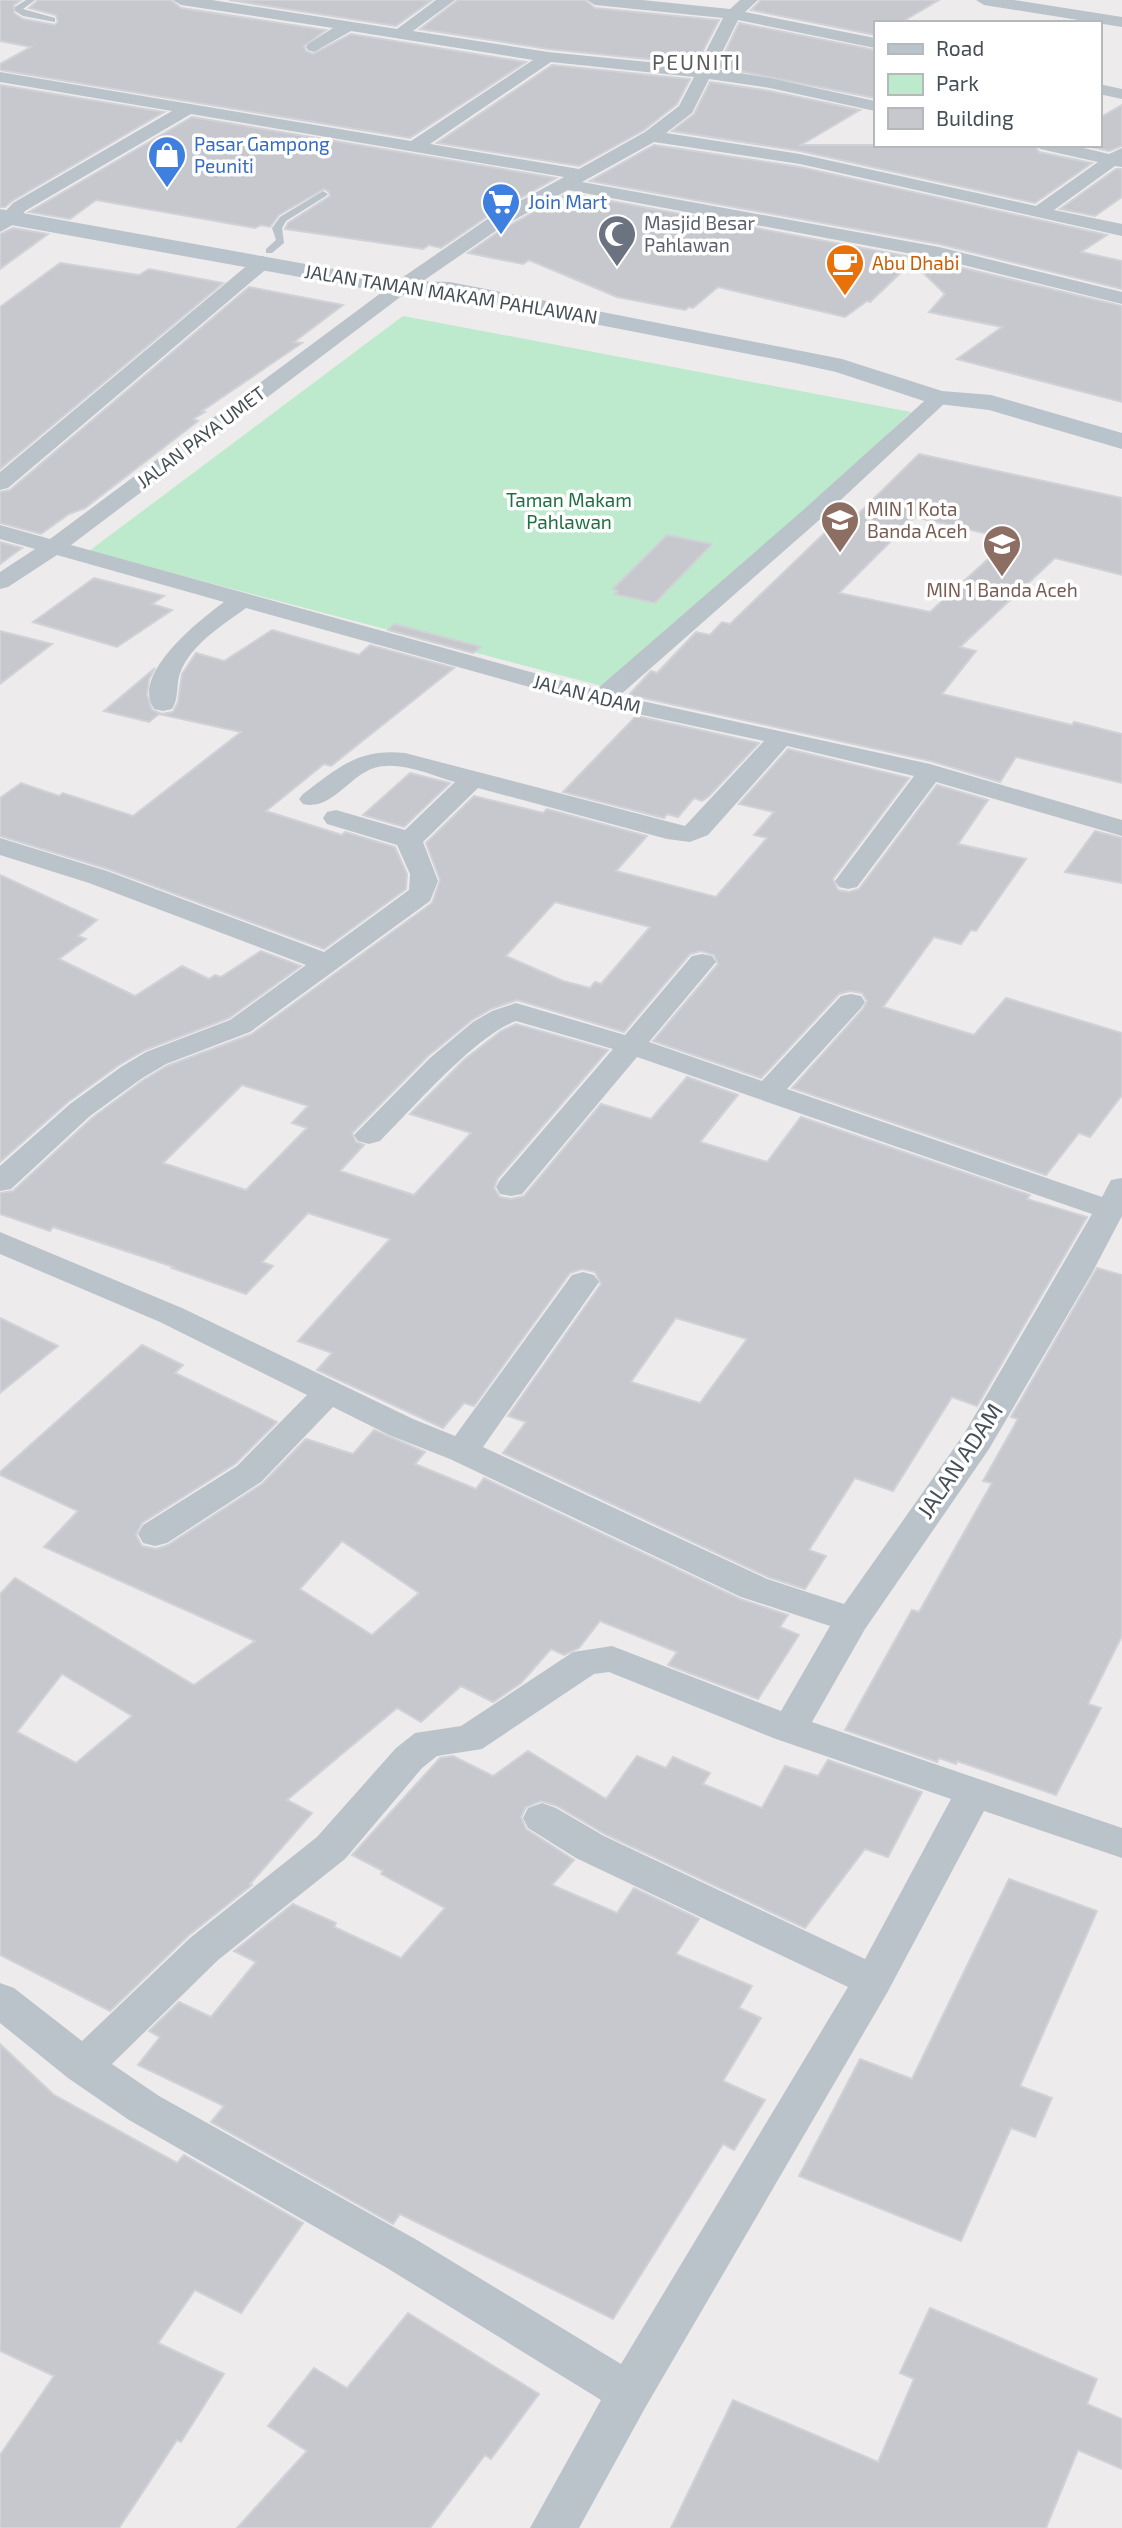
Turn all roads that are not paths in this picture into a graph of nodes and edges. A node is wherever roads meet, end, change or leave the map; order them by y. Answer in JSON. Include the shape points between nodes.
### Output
{"nodes":[{"id":1,"x":31,"y":0,"type":"edge"},
{"id":2,"x":181,"y":0,"type":"edge"},
{"id":3,"x":265,"y":0,"type":"edge"},
{"id":4,"x":447,"y":0,"type":"edge"},
{"id":5,"x":595,"y":0,"type":"edge"},
{"id":6,"x":750,"y":0,"type":"edge"},
{"id":7,"x":984,"y":0,"type":"edge"},
{"id":8,"x":248,"y":10,"type":"junction"},
{"id":9,"x":733,"y":14,"type":"junction"},
{"id":10,"x":52,"y":20,"type":"dead end"},
{"id":11,"x":1122,"y":22,"type":"edge"},
{"id":12,"x":348,"y":26,"type":"junction"},
{"id":13,"x":400,"y":34,"type":"junction"},
{"id":14,"x":874,"y":43,"type":"edge"},
{"id":15,"x":314,"y":47,"type":"dead end"},
{"id":16,"x":548,"y":57,"type":"junction"},
{"id":17,"x":706,"y":73,"type":"junction"},
{"id":18,"x":0,"y":77,"type":"edge"},
{"id":19,"x":1101,"y":89,"type":"edge"},
{"id":20,"x":1122,"y":94,"type":"edge"},
{"id":21,"x":874,"y":106,"type":"edge"},
{"id":22,"x":189,"y":108,"type":"junction"},
{"id":23,"x":651,"y":136,"type":"junction"},
{"id":24,"x":415,"y":146,"type":"junction"},
{"id":25,"x":1057,"y":147,"type":"edge"},
{"id":26,"x":1119,"y":158,"type":"edge"},
{"id":27,"x":575,"y":180,"type":"junction"},
{"id":28,"x":323,"y":194,"type":"dead end"},
{"id":29,"x":1039,"y":212,"type":"junction"},
{"id":30,"x":6,"y":214,"type":"edge"},
{"id":31,"x":1122,"y":230,"type":"edge"},
{"id":32,"x":266,"y":257,"type":"junction"},
{"id":33,"x":408,"y":283,"type":"junction"},
{"id":34,"x":1122,"y":298,"type":"edge"},
{"id":35,"x":939,"y":398,"type":"junction"},
{"id":36,"x":1122,"y":441,"type":"edge"},
{"id":37,"x":1122,"y":462,"type":"edge"},
{"id":38,"x":0,"y":483,"type":"edge"},
{"id":39,"x":0,"y":532,"type":"edge"},
{"id":40,"x":55,"y":546,"type":"junction"},
{"id":41,"x":0,"y":582,"type":"edge"},
{"id":42,"x":242,"y":600,"type":"junction"},
{"id":43,"x":600,"y":699,"type":"junction"},
{"id":44,"x":163,"y":704,"type":"dead end"},
{"id":45,"x":781,"y":737,"type":"junction"},
{"id":46,"x":929,"y":772,"type":"junction"},
{"id":47,"x":473,"y":779,"type":"junction"},
{"id":48,"x":312,"y":799,"type":"dead end"},
{"id":49,"x":336,"y":818,"type":"dead end"},
{"id":50,"x":1122,"y":828,"type":"edge"},
{"id":51,"x":410,"y":840,"type":"junction"},
{"id":52,"x":0,"y":846,"type":"edge"},
{"id":53,"x":848,"y":881,"type":"dead end"},
{"id":54,"x":702,"y":961,"type":"dead end"},
{"id":55,"x":327,"y":963,"type":"junction"},
{"id":56,"x":851,"y":1002,"type":"dead end"},
{"id":57,"x":630,"y":1045,"type":"junction"},
{"id":58,"x":767,"y":1093,"type":"junction"},
{"id":59,"x":369,"y":1135,"type":"dead end"},
{"id":60,"x":0,"y":1182,"type":"edge"},
{"id":61,"x":511,"y":1187,"type":"dead end"},
{"id":62,"x":1116,"y":1198,"type":"edge"},
{"id":63,"x":0,"y":1242,"type":"edge"},
{"id":64,"x":583,"y":1283,"type":"dead end"},
{"id":65,"x":329,"y":1392,"type":"junction"},
{"id":66,"x":462,"y":1451,"type":"junction"},
{"id":67,"x":155,"y":1534,"type":"dead end"},
{"id":68,"x":852,"y":1619,"type":"junction"},
{"id":69,"x":789,"y":1729,"type":"junction"},
{"id":70,"x":975,"y":1791,"type":"junction"},
{"id":71,"x":542,"y":1818,"type":"dead end"},
{"id":72,"x":1122,"y":1843,"type":"edge"},
{"id":73,"x":873,"y":1981,"type":"junction"},
{"id":74,"x":0,"y":2000,"type":"edge"},
{"id":75,"x":83,"y":2066,"type":"junction"},
{"id":76,"x":629,"y":2393,"type":"junction"},
{"id":77,"x":554,"y":2528,"type":"edge"}],
"edges":[{"from":1,"to":10,"type":"lane","via":[[18,9]]},
{"from":2,"to":8,"type":"street"},
{"from":3,"to":8,"type":"street"},
{"from":4,"to":13,"type":"street"},
{"from":5,"to":9,"type":"street"},
{"from":6,"to":9,"type":"street"},
{"from":7,"to":11,"type":"street"},
{"from":8,"to":12,"type":"street"},
{"from":9,"to":14,"type":"street"},
{"from":9,"to":17,"type":"street","name":"JALAN PAYA UMET"},
{"from":12,"to":13,"type":"street"},
{"from":12,"to":15,"type":"street"},
{"from":13,"to":16,"type":"street"},
{"from":16,"to":17,"type":"street"},
{"from":16,"to":24,"type":"street"},
{"from":17,"to":21,"type":"street"},
{"from":17,"to":23,"type":"street","name":"JALAN PAYA UMET","via":[[686,110]]},
{"from":18,"to":22,"type":"street"},
{"from":19,"to":20,"type":"street"},
{"from":22,"to":24,"type":"street"},
{"from":22,"to":30,"type":"street"},
{"from":23,"to":27,"type":"street","name":"JALAN PAYA UMET"},
{"from":23,"to":29,"type":"street","via":[[800,159]]},
{"from":24,"to":27,"type":"street"},
{"from":25,"to":26,"type":"street"},
{"from":26,"to":29,"type":"street"},
{"from":27,"to":33,"type":"street","name":"JALAN PAYA UMET","via":[[493,224]]},
{"from":27,"to":34,"type":"street","via":[[939,253]]},
{"from":28,"to":32,"type":"lane","via":[[283,219],[277,228],[281,241]]},
{"from":29,"to":31,"type":"street"},
{"from":30,"to":32,"type":"street","name":"JALAN TAMAN MAKAM PAHLAWAN"},
{"from":32,"to":33,"type":"street","name":"JALAN TAMAN MAKAM PAHLAWAN"},
{"from":32,"to":38,"type":"street"},
{"from":33,"to":35,"type":"street","name":"JALAN TAMAN MAKAM PAHLAWAN","via":[[830,364]]},
{"from":33,"to":40,"type":"street","name":"JALAN PAYA UMET"},
{"from":35,"to":36,"type":"street","name":"JALAN TAMAN MAKAM PAHLAWAN","via":[[991,403]]},
{"from":35,"to":37,"type":"street","name":"JALAN TAMAN MAKAM PAHLAWAN","via":[[969,419]]},
{"from":35,"to":43,"type":"street"},
{"from":39,"to":40,"type":"street","name":"JALAN ADAM"},
{"from":40,"to":41,"type":"street","name":"JALAN PAYA UMET"},
{"from":40,"to":42,"type":"street","name":"JALAN ADAM"},
{"from":42,"to":43,"type":"street","name":"JALAN ADAM"},
{"from":42,"to":44,"type":"street","via":[[170,663]]},
{"from":43,"to":45,"type":"street","name":"JALAN ADAM"},
{"from":45,"to":46,"type":"street","name":"JALAN ADAM"},
{"from":45,"to":47,"type":"street","via":[[690,834]]},
{"from":46,"to":50,"type":"street","name":"JALAN ADAM"},
{"from":46,"to":53,"type":"street"},
{"from":47,"to":48,"type":"street","via":[[377,758]]},
{"from":47,"to":51,"type":"street"},
{"from":49,"to":51,"type":"street"},
{"from":51,"to":55,"type":"street","via":[[425,887],[411,904]]},
{"from":52,"to":55,"type":"street","via":[[98,877]]},
{"from":54,"to":57,"type":"street"},
{"from":55,"to":60,"type":"street","via":[[240,1026],[167,1053],[131,1073],[80,1110]]},
{"from":56,"to":58,"type":"street"},
{"from":57,"to":58,"type":"street"},
{"from":57,"to":59,"type":"street","via":[[526,1013],[507,1012],[429,1075]]},
{"from":57,"to":61,"type":"street"},
{"from":58,"to":62,"type":"street"},
{"from":62,"to":68,"type":"street","name":"JALAN ADAM","via":[[977,1441]]},
{"from":63,"to":65,"type":"street","via":[[171,1315]]},
{"from":64,"to":66,"type":"street"},
{"from":65,"to":66,"type":"street"},
{"from":65,"to":67,"type":"street","via":[[258,1466]]},
{"from":66,"to":68,"type":"street","via":[[754,1588]]},
{"from":68,"to":69,"type":"street","name":"JALAN ADAM"},
{"from":69,"to":70,"type":"street"},
{"from":69,"to":75,"type":"street","via":[[612,1659],[586,1661],[469,1739],[428,1743],[331,1848],[204,1949]]},
{"from":70,"to":72,"type":"street"},
{"from":70,"to":73,"type":"street"},
{"from":71,"to":73,"type":"street","via":[[590,1847]]},
{"from":73,"to":76,"type":"street"},
{"from":74,"to":75,"type":"street"},
{"from":75,"to":76,"type":"street","via":[[144,2108],[402,2254]]},
{"from":76,"to":77,"type":"street"}]}
